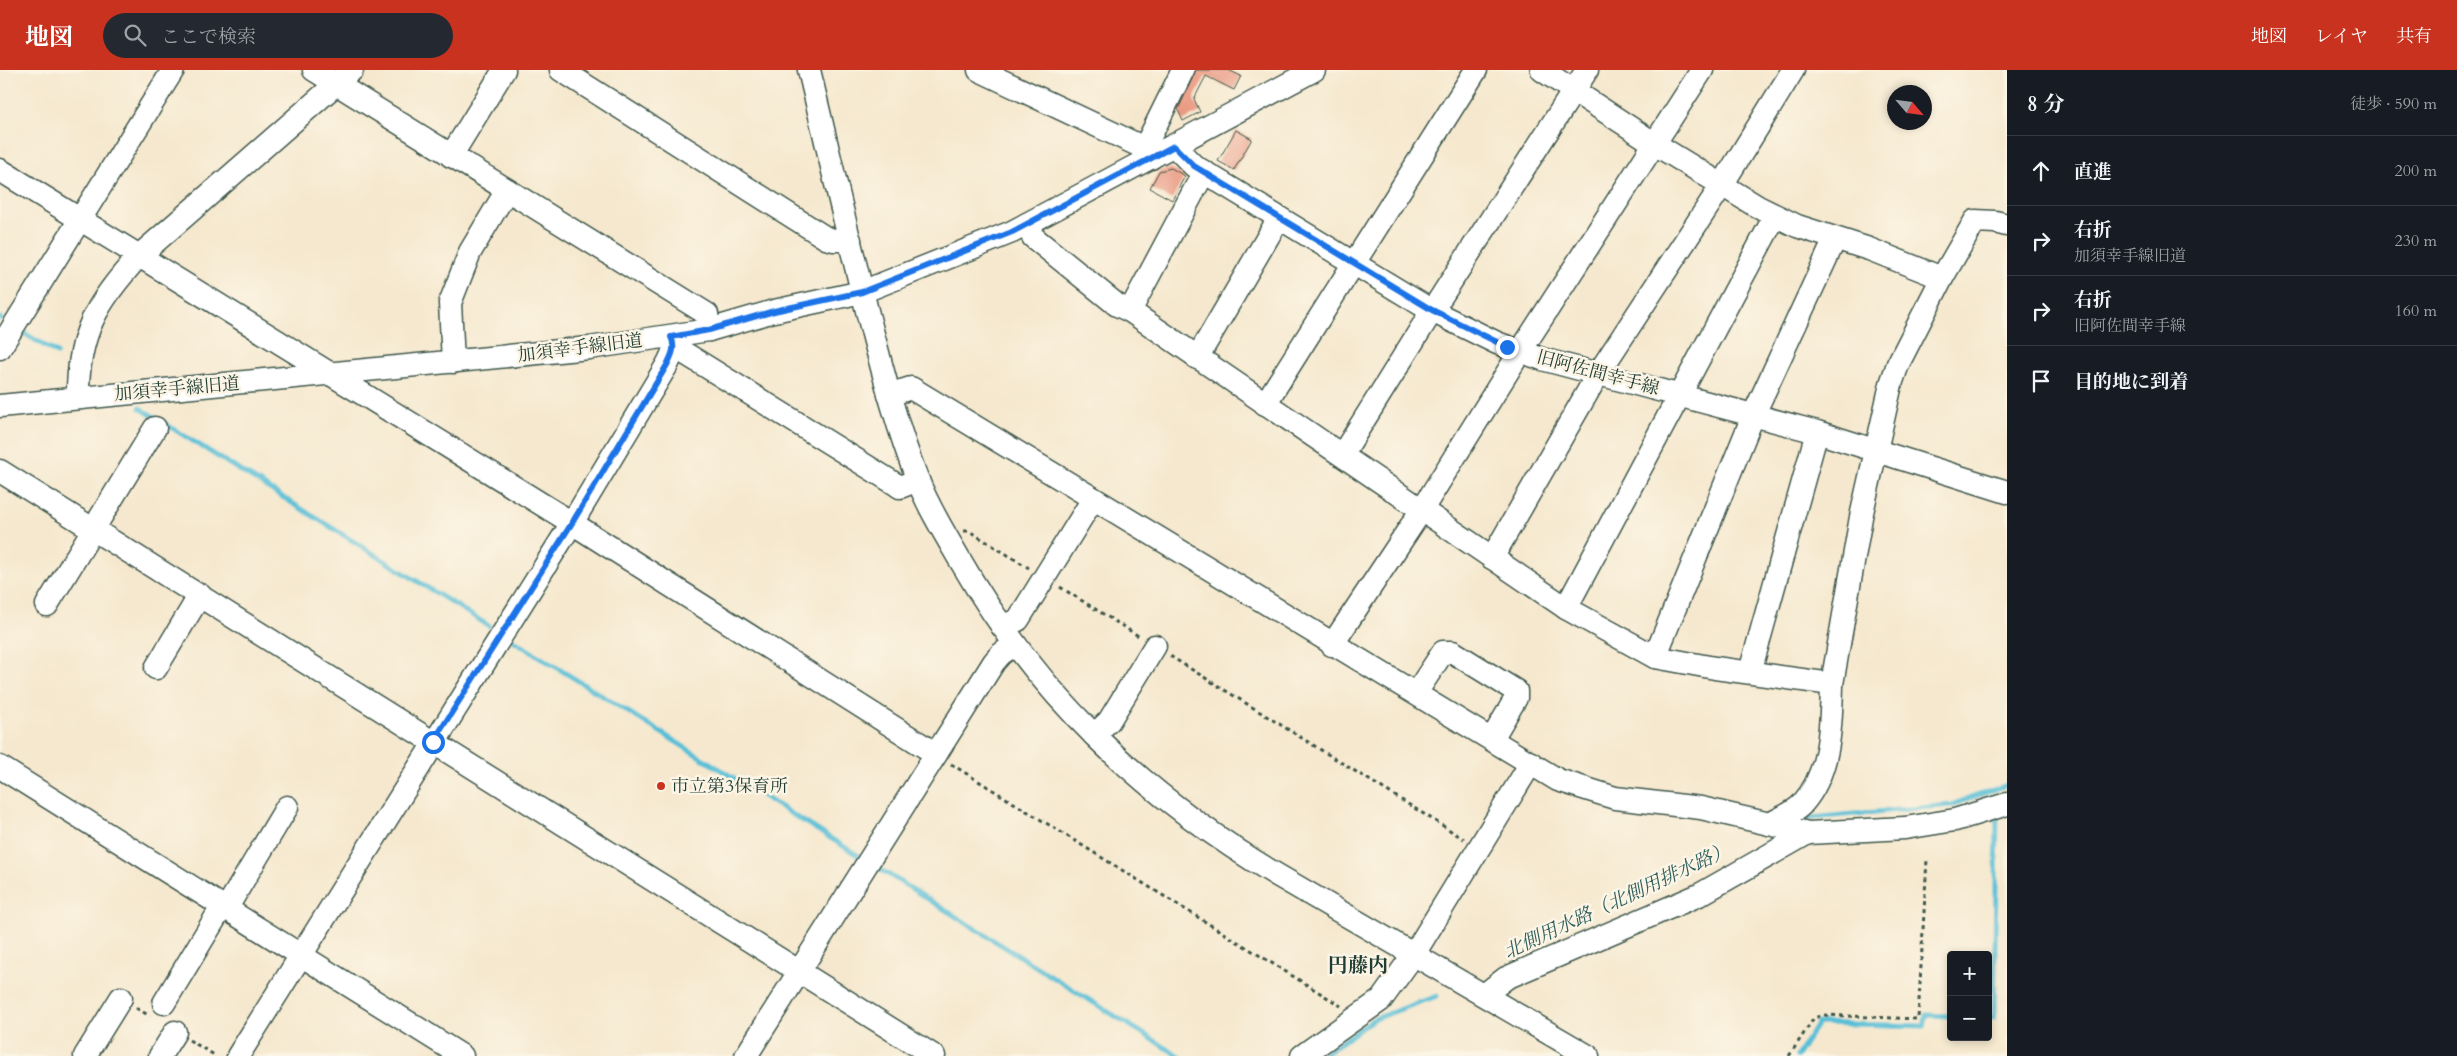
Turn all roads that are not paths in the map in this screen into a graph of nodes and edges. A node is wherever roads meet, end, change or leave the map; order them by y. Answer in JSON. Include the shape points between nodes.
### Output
{"nodes":[{"id":1,"x":173,"y":70,"type":"edge"},
{"id":2,"x":314,"y":70,"type":"edge"},
{"id":3,"x":504,"y":70,"type":"edge"},
{"id":4,"x":561,"y":70,"type":"edge"},
{"id":5,"x":809,"y":70,"type":"edge"},
{"id":6,"x":979,"y":70,"type":"edge"},
{"id":7,"x":1183,"y":70,"type":"edge"},
{"id":8,"x":1314,"y":70,"type":"edge"},
{"id":9,"x":1476,"y":70,"type":"edge"},
{"id":10,"x":1542,"y":70,"type":"edge"},
{"id":11,"x":1587,"y":70,"type":"edge"},
{"id":12,"x":1702,"y":70,"type":"edge"},
{"id":13,"x":1793,"y":70,"type":"edge"},
{"id":14,"x":344,"y":77,"type":"edge"},
{"id":15,"x":1574,"y":90,"type":"junction"},
{"id":16,"x":1655,"y":144,"type":"junction"},
{"id":17,"x":1174,"y":146,"type":"junction"},
{"id":18,"x":1148,"y":154,"type":"junction"},
{"id":19,"x":451,"y":156,"type":"junction"},
{"id":20,"x":0,"y":170,"type":"edge"},
{"id":21,"x":1204,"y":172,"type":"junction"},
{"id":22,"x":1722,"y":185,"type":"junction"},
{"id":23,"x":507,"y":190,"type":"junction"},
{"id":24,"x":1775,"y":216,"type":"junction"},
{"id":25,"x":80,"y":218,"type":"junction"},
{"id":26,"x":1280,"y":218,"type":"junction"},
{"id":27,"x":2001,"y":223,"type":"edge"},
{"id":28,"x":1027,"y":224,"type":"junction"},
{"id":29,"x":1835,"y":239,"type":"junction"},
{"id":30,"x":850,"y":240,"type":"junction"},
{"id":31,"x":139,"y":256,"type":"junction"},
{"id":32,"x":1354,"y":262,"type":"junction"},
{"id":33,"x":1942,"y":278,"type":"junction"},
{"id":34,"x":862,"y":292,"type":"junction"},
{"id":35,"x":1432,"y":310,"type":"junction"},
{"id":36,"x":1130,"y":311,"type":"junction"},
{"id":37,"x":709,"y":330,"type":"junction"},
{"id":38,"x":672,"y":343,"type":"junction"},
{"id":39,"x":0,"y":348,"type":"edge"},
{"id":40,"x":1520,"y":352,"type":"junction"},
{"id":41,"x":1197,"y":358,"type":"junction"},
{"id":42,"x":453,"y":362,"type":"junction"},
{"id":43,"x":1598,"y":374,"type":"junction"},
{"id":44,"x":331,"y":375,"type":"junction"},
{"id":45,"x":889,"y":394,"type":"junction"},
{"id":46,"x":1679,"y":395,"type":"junction"},
{"id":47,"x":78,"y":398,"type":"junction"},
{"id":48,"x":1265,"y":404,"type":"junction"},
{"id":49,"x":0,"y":406,"type":"edge"},
{"id":50,"x":1753,"y":416,"type":"junction"},
{"id":51,"x":155,"y":428,"type":"dead end"},
{"id":52,"x":1817,"y":432,"type":"junction"},
{"id":53,"x":1877,"y":450,"type":"junction"},
{"id":54,"x":1342,"y":455,"type":"junction"},
{"id":55,"x":0,"y":471,"type":"edge"},
{"id":56,"x":918,"y":480,"type":"junction"},
{"id":57,"x":2007,"y":492,"type":"edge"},
{"id":58,"x":1093,"y":499,"type":"junction"},
{"id":59,"x":1421,"y":511,"type":"junction"},
{"id":60,"x":572,"y":523,"type":"junction"},
{"id":61,"x":93,"y":528,"type":"junction"},
{"id":62,"x":1492,"y":558,"type":"junction"},
{"id":63,"x":200,"y":594,"type":"junction"},
{"id":64,"x":46,"y":605,"type":"dead end"},
{"id":65,"x":1566,"y":608,"type":"junction"},
{"id":66,"x":1002,"y":626,"type":"junction"},
{"id":67,"x":1014,"y":645,"type":"junction"},
{"id":68,"x":1332,"y":645,"type":"junction"},
{"id":69,"x":1155,"y":646,"type":"road end"},
{"id":70,"x":1655,"y":657,"type":"junction"},
{"id":71,"x":156,"y":668,"type":"dead end"},
{"id":72,"x":1750,"y":672,"type":"junction"},
{"id":73,"x":1832,"y":684,"type":"junction"},
{"id":74,"x":1416,"y":693,"type":"junction"},
{"id":75,"x":1094,"y":735,"type":"junction"},
{"id":76,"x":1492,"y":739,"type":"junction"},
{"id":77,"x":433,"y":742,"type":"junction"},
{"id":78,"x":936,"y":754,"type":"junction"},
{"id":79,"x":1531,"y":763,"type":"junction"},
{"id":80,"x":0,"y":768,"type":"edge"},
{"id":81,"x":2007,"y":804,"type":"edge"},
{"id":82,"x":287,"y":807,"type":"dead end"},
{"id":83,"x":1789,"y":828,"type":"junction"},
{"id":84,"x":224,"y":908,"type":"junction"},
{"id":85,"x":1414,"y":954,"type":"junction"},
{"id":86,"x":300,"y":955,"type":"junction"},
{"id":87,"x":799,"y":972,"type":"junction"},
{"id":88,"x":1484,"y":995,"type":"junction"},
{"id":89,"x":121,"y":998,"type":"dead end"},
{"id":90,"x":164,"y":1003,"type":"dead end"},
{"id":91,"x":175,"y":1032,"type":"dead end"},
{"id":92,"x":85,"y":1056,"type":"edge"},
{"id":93,"x":160,"y":1056,"type":"edge"},
{"id":94,"x":238,"y":1056,"type":"edge"},
{"id":95,"x":462,"y":1056,"type":"edge"},
{"id":96,"x":746,"y":1056,"type":"edge"},
{"id":97,"x":934,"y":1056,"type":"edge"},
{"id":98,"x":1302,"y":1056,"type":"edge"},
{"id":99,"x":1588,"y":1056,"type":"edge"}],
"edges":[{"from":1,"to":25,"type":"street"},
{"from":2,"to":14,"type":"street"},
{"from":3,"to":19,"type":"street"},
{"from":4,"to":30,"type":"street","via":[[826,238]]},
{"from":5,"to":30,"type":"street"},
{"from":6,"to":18,"type":"street"},
{"from":7,"to":18,"type":"street"},
{"from":8,"to":17,"type":"street","name":"加須幸手線旧道"},
{"from":9,"to":32,"type":"street"},
{"from":10,"to":15,"type":"street"},
{"from":11,"to":15,"type":"street"},
{"from":12,"to":16,"type":"street"},
{"from":13,"to":22,"type":"street"},
{"from":14,"to":19,"type":"street"},
{"from":14,"to":31,"type":"street"},
{"from":15,"to":16,"type":"street"},
{"from":15,"to":35,"type":"street"},
{"from":16,"to":22,"type":"street"},
{"from":16,"to":40,"type":"street"},
{"from":17,"to":18,"type":"street","name":"加須幸手線旧道"},
{"from":17,"to":21,"type":"street","name":"旧阿佐間幸手線","via":[[1185,159]]},
{"from":18,"to":28,"type":"street","name":"加須幸手線旧道"},
{"from":19,"to":23,"type":"street"},
{"from":20,"to":25,"type":"street"},
{"from":21,"to":26,"type":"street","name":"旧阿佐間幸手線"},
{"from":21,"to":36,"type":"street"},
{"from":22,"to":24,"type":"street"},
{"from":22,"to":43,"type":"street"},
{"from":23,"to":37,"type":"street","via":[[707,314]]},
{"from":23,"to":42,"type":"street","via":[[470,252],[450,303]]},
{"from":24,"to":29,"type":"street"},
{"from":24,"to":46,"type":"street"},
{"from":25,"to":31,"type":"street"},
{"from":25,"to":39,"type":"street"},
{"from":26,"to":32,"type":"street","name":"旧阿佐間幸手線"},
{"from":26,"to":41,"type":"street"},
{"from":27,"to":33,"type":"street","via":[[1975,221]]},
{"from":28,"to":34,"type":"street","name":"加須幸手線旧道"},
{"from":28,"to":36,"type":"street","via":[[1033,237],[1117,305]]},
{"from":29,"to":33,"type":"street","via":[[1869,248]]},
{"from":29,"to":50,"type":"street"},
{"from":30,"to":34,"type":"street"},
{"from":31,"to":44,"type":"street"},
{"from":31,"to":47,"type":"street","via":[[104,297],[93,317],[82,351]]},
{"from":32,"to":35,"type":"street","name":"旧阿佐間幸手線"},
{"from":32,"to":48,"type":"street"},
{"from":33,"to":53,"type":"street","via":[[1896,370],[1885,405]]},
{"from":34,"to":37,"type":"street","name":"加須幸手線旧道","via":[[774,311]]},
{"from":34,"to":45,"type":"street"},
{"from":35,"to":40,"type":"street","name":"旧阿佐間幸手線","via":[[1468,330]]},
{"from":35,"to":54,"type":"street"},
{"from":36,"to":41,"type":"street"},
{"from":37,"to":38,"type":"street","name":"加須幸手線旧道"},
{"from":38,"to":42,"type":"street","name":"加須幸手線旧道"},
{"from":38,"to":56,"type":"street","via":[[896,485],[900,487]]},
{"from":38,"to":60,"type":"street","via":[[667,365]]},
{"from":40,"to":43,"type":"street","name":"旧阿佐間幸手線"},
{"from":40,"to":59,"type":"street"},
{"from":41,"to":48,"type":"street"},
{"from":42,"to":44,"type":"street","name":"加須幸手線旧道"},
{"from":43,"to":46,"type":"street","name":"旧阿佐間幸手線"},
{"from":43,"to":62,"type":"street"},
{"from":44,"to":47,"type":"street","name":"加須幸手線旧道"},
{"from":44,"to":60,"type":"street"},
{"from":45,"to":56,"type":"street"},
{"from":45,"to":58,"type":"street","via":[[911,388]]},
{"from":46,"to":50,"type":"street","name":"旧阿佐間幸手線"},
{"from":46,"to":65,"type":"street"},
{"from":47,"to":49,"type":"street","name":"加須幸手線旧道"},
{"from":48,"to":54,"type":"street"},
{"from":50,"to":52,"type":"street","name":"旧阿佐間幸手線"},
{"from":50,"to":70,"type":"street"},
{"from":51,"to":61,"type":"street"},
{"from":52,"to":53,"type":"street","name":"旧阿佐間幸手線"},
{"from":52,"to":72,"type":"street"},
{"from":53,"to":57,"type":"street","name":"旧阿佐間幸手線"},
{"from":53,"to":73,"type":"street","via":[[1861,517]]},
{"from":54,"to":59,"type":"street"},
{"from":55,"to":61,"type":"street"},
{"from":56,"to":66,"type":"street","via":[[946,537]]},
{"from":58,"to":66,"type":"street","via":[[1018,620]]},
{"from":58,"to":68,"type":"street"},
{"from":59,"to":62,"type":"street"},
{"from":59,"to":68,"type":"street"},
{"from":60,"to":77,"type":"street"},
{"from":60,"to":78,"type":"street"},
{"from":61,"to":63,"type":"street"},
{"from":61,"to":64,"type":"street"},
{"from":62,"to":65,"type":"street"},
{"from":63,"to":71,"type":"street"},
{"from":63,"to":77,"type":"street"},
{"from":65,"to":70,"type":"street"},
{"from":66,"to":67,"type":"street"},
{"from":67,"to":75,"type":"street"},
{"from":67,"to":78,"type":"street","via":[[994,662]]},
{"from":68,"to":74,"type":"street"},
{"from":69,"to":75,"type":"street","via":[[1109,721]]},
{"from":70,"to":72,"type":"street"},
{"from":72,"to":73,"type":"street"},
{"from":73,"to":83,"type":"street","via":[[1824,765]]},
{"from":74,"to":76,"type":"street"},
{"from":74,"to":76,"type":"street","via":[[1443,652],[1453,652],[1516,691],[1516,698]]},
{"from":75,"to":85,"type":"street","via":[[1144,783],[1234,850]]},
{"from":76,"to":79,"type":"street"},
{"from":77,"to":86,"type":"street"},
{"from":77,"to":87,"type":"street"},
{"from":78,"to":87,"type":"street"},
{"from":79,"to":83,"type":"street","via":[[1558,780],[1615,798],[1701,808]]},
{"from":79,"to":85,"type":"street"},
{"from":80,"to":84,"type":"street"},
{"from":81,"to":83,"type":"street","via":[[1955,820],[1905,828]]},
{"from":82,"to":84,"type":"street"},
{"from":83,"to":88,"type":"street","via":[[1699,895],[1506,978]]},
{"from":84,"to":86,"type":"street"},
{"from":84,"to":90,"type":"street"},
{"from":85,"to":88,"type":"street"},
{"from":85,"to":98,"type":"street","via":[[1381,1000]]},
{"from":86,"to":94,"type":"street"},
{"from":86,"to":95,"type":"street"},
{"from":87,"to":96,"type":"street"},
{"from":87,"to":97,"type":"street"},
{"from":88,"to":99,"type":"street"},
{"from":89,"to":92,"type":"street"},
{"from":91,"to":93,"type":"street"}]}
